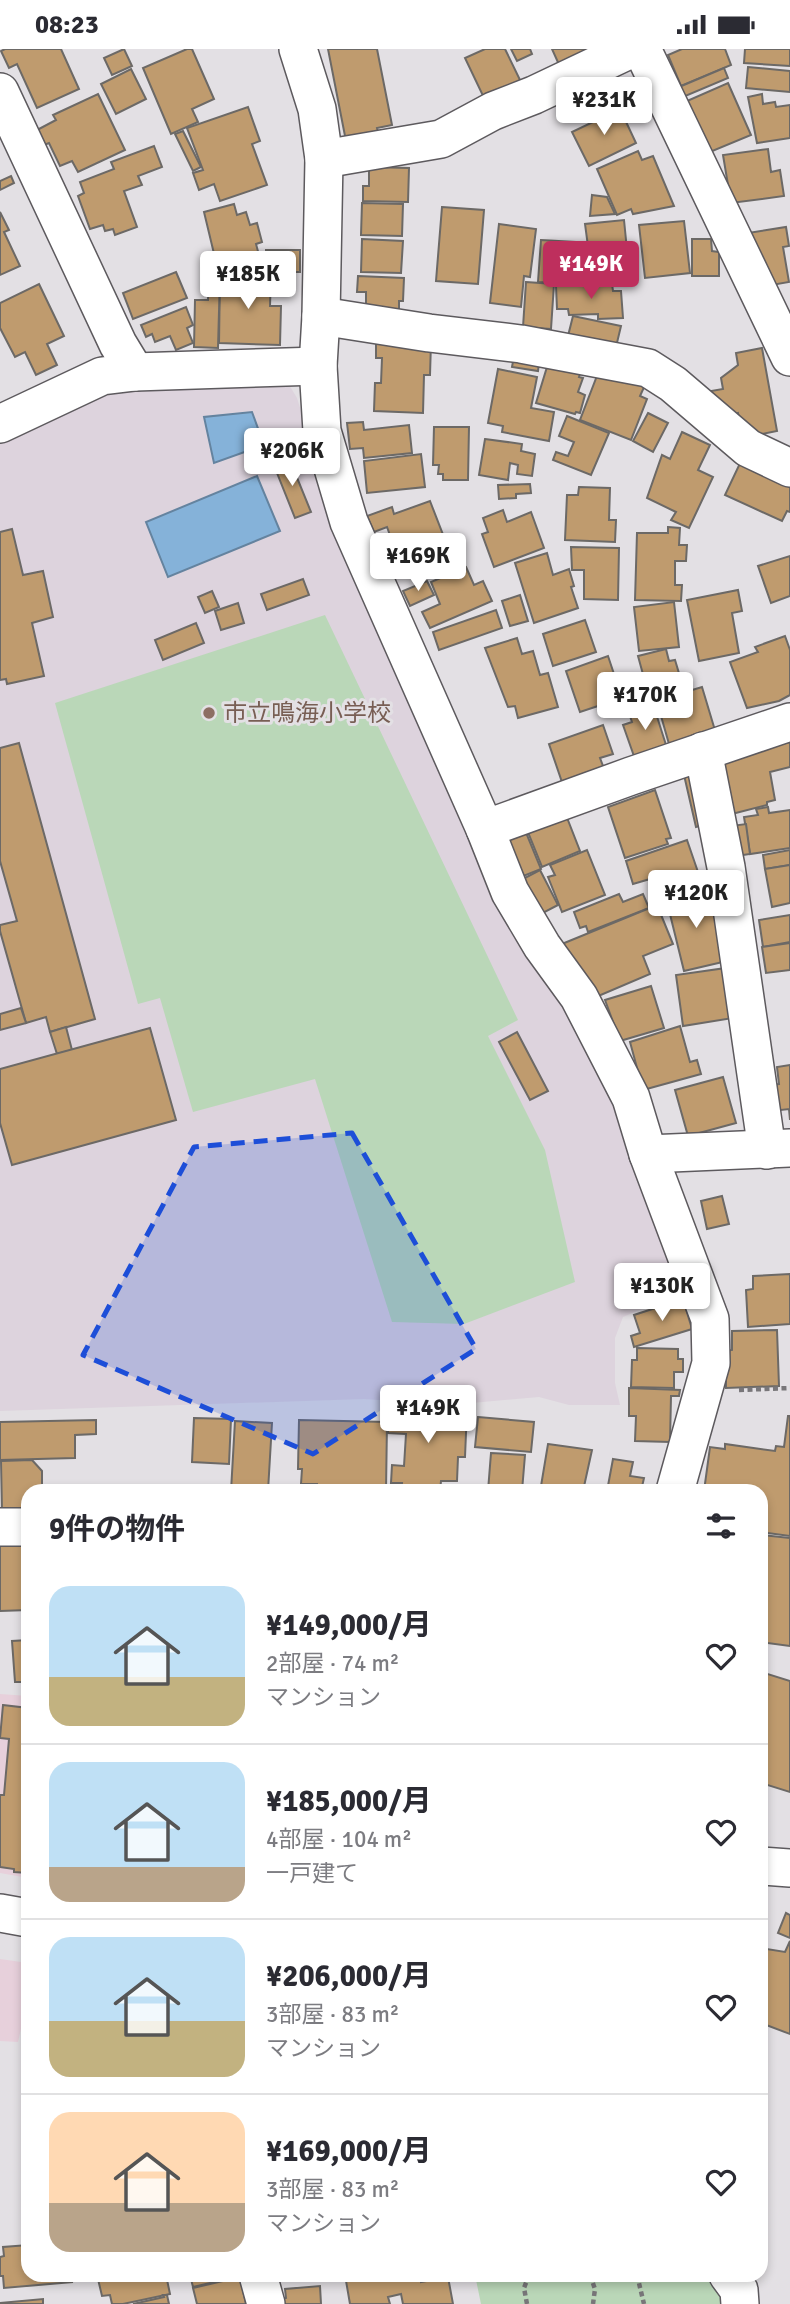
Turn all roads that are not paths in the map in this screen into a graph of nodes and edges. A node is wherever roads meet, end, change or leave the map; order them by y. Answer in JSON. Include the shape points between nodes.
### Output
{"nodes":[{"id":1,"x":298,"y":49,"type":"edge"},
{"id":2,"x":631,"y":49,"type":"edge"},
{"id":3,"x":642,"y":49,"type":"edge"},
{"id":4,"x":0,"y":92,"type":"edge"},
{"id":5,"x":324,"y":159,"type":"junction"},
{"id":6,"x":321,"y":316,"type":"junction"},
{"id":7,"x":790,"y":357,"type":"edge"},
{"id":8,"x":318,"y":366,"type":"junction"},
{"id":9,"x":135,"y":372,"type":"junction"},
{"id":10,"x":0,"y":425,"type":"edge"},
{"id":11,"x":790,"y":468,"type":"edge"},
{"id":12,"x":790,"y":722,"type":"edge"},
{"id":13,"x":703,"y":751,"type":"junction"},
{"id":14,"x":485,"y":829,"type":"junction"},
{"id":15,"x":778,"y":1149,"type":"edge"},
{"id":16,"x":648,"y":1154,"type":"junction"},
{"id":17,"x":677,"y":1484,"type":"edge"},
{"id":18,"x":0,"y":1527,"type":"edge"},
{"id":19,"x":21,"y":1527,"type":"edge"},
{"id":20,"x":768,"y":1866,"type":"edge"},
{"id":21,"x":790,"y":1868,"type":"edge"},
{"id":22,"x":0,"y":1913,"type":"edge"},
{"id":23,"x":21,"y":1917,"type":"edge"},
{"id":24,"x":260,"y":2282,"type":"edge"},
{"id":25,"x":266,"y":2304,"type":"edge"}],
"edges":[{"from":1,"to":5,"type":"street","via":[[317,109]]},
{"from":2,"to":5,"type":"street","via":[[441,139]]},
{"from":3,"to":7,"type":"street"},
{"from":4,"to":9,"type":"street"},
{"from":5,"to":6,"type":"street"},
{"from":6,"to":8,"type":"street"},
{"from":6,"to":11,"type":"street","via":[[521,344],[648,368],[748,448]]},
{"from":8,"to":9,"type":"street"},
{"from":8,"to":14,"type":"street","via":[[322,431],[349,522]]},
{"from":9,"to":10,"type":"street","via":[[102,376]]},
{"from":12,"to":13,"type":"street"},
{"from":13,"to":14,"type":"street"},
{"from":13,"to":15,"type":"street"},
{"from":14,"to":16,"type":"street","via":[[510,892],[579,997],[631,1098]]},
{"from":15,"to":16,"type":"street"},
{"from":16,"to":17,"type":"street","via":[[710,1319],[711,1363]]},
{"from":18,"to":19,"type":"street"},
{"from":20,"to":21,"type":"street"},
{"from":22,"to":23,"type":"street"},
{"from":24,"to":25,"type":"street"}]}
